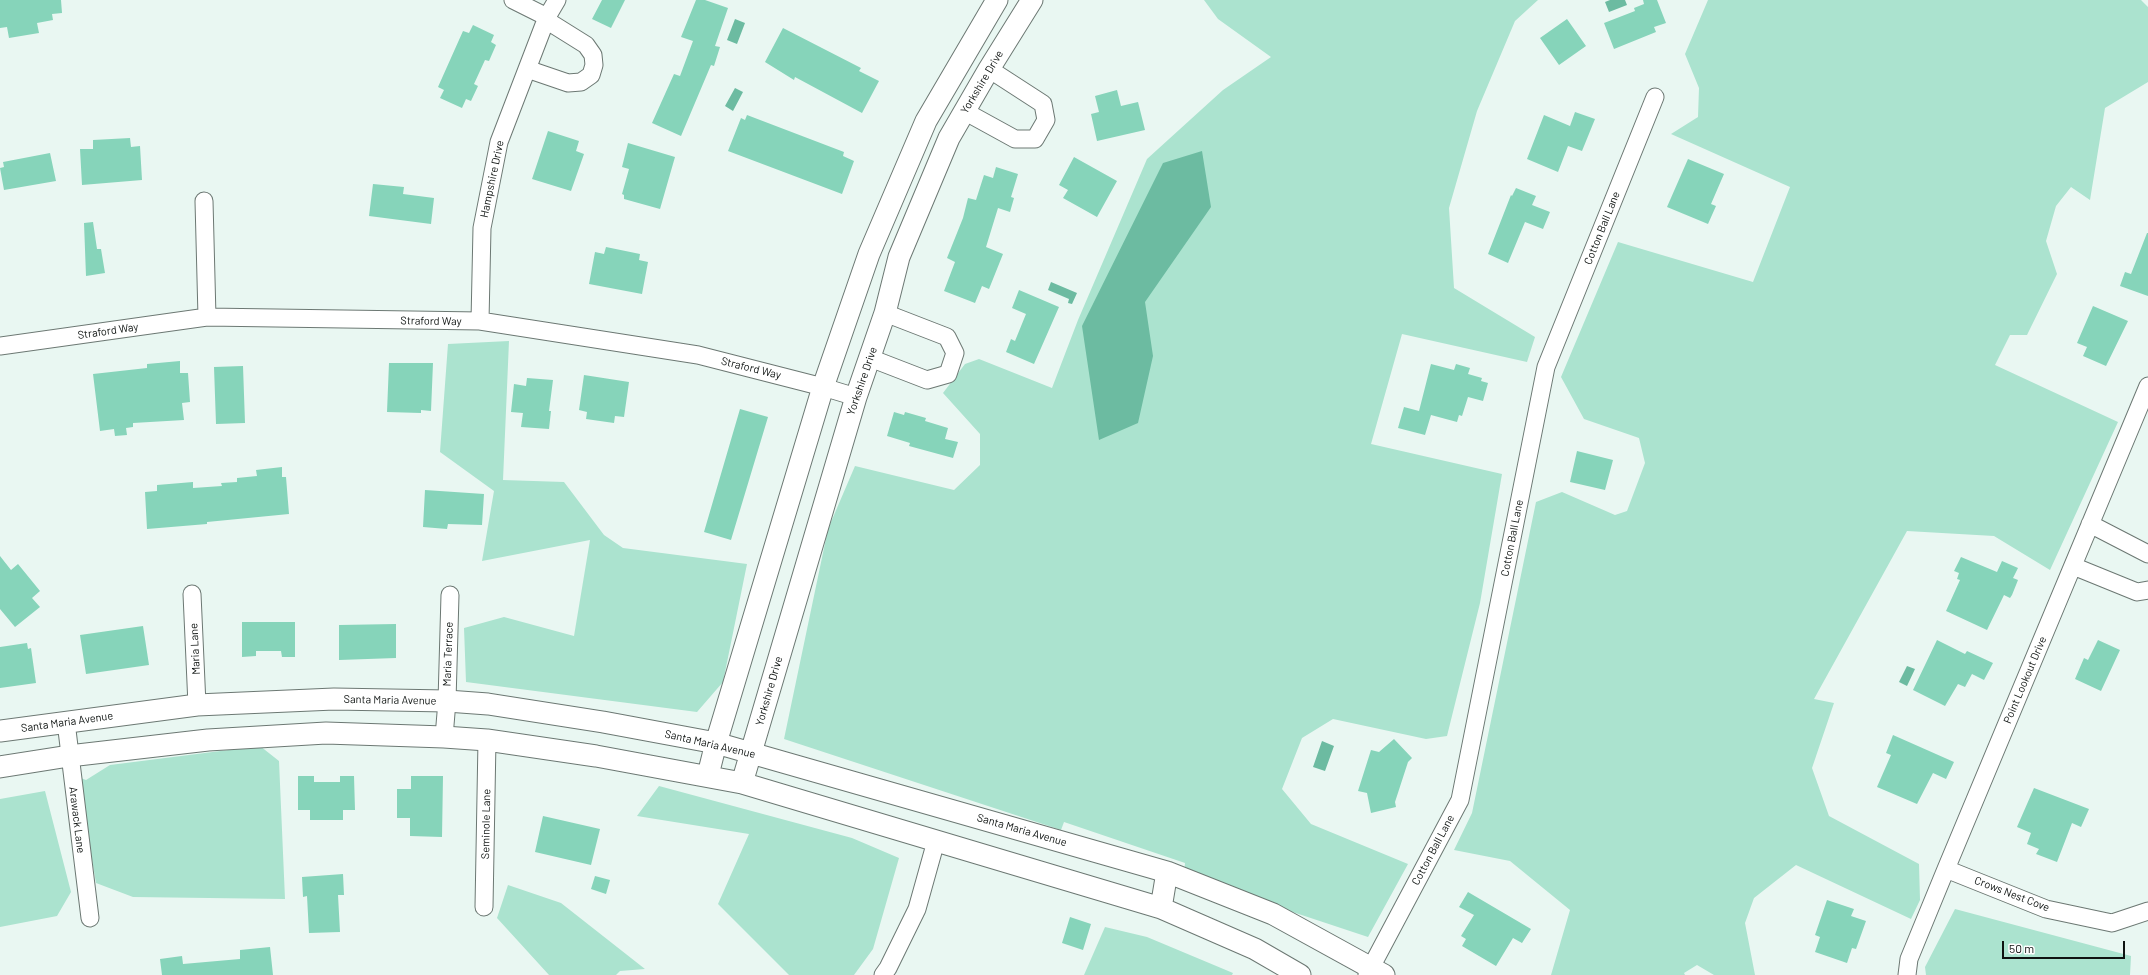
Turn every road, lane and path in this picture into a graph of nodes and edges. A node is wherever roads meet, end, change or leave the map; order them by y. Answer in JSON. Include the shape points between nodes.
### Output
{"nodes":[{"id":1,"x":513,"y":0,"type":"edge"},
{"id":2,"x":557,"y":0,"type":"edge"},
{"id":3,"x":997,"y":0,"type":"edge"},
{"id":4,"x":1032,"y":0,"type":"edge"},
{"id":5,"x":546,"y":18,"type":"junction"},
{"id":6,"x":527,"y":69,"type":"junction"},
{"id":7,"x":989,"y":69,"type":"junction"},
{"id":8,"x":1655,"y":96,"type":"dead end"},
{"id":9,"x":964,"y":111,"type":"junction"},
{"id":10,"x":204,"y":201,"type":"dead end"},
{"id":11,"x":885,"y":313,"type":"junction"},
{"id":12,"x":207,"y":318,"type":"junction"},
{"id":13,"x":480,"y":321,"type":"junction"},
{"id":14,"x":0,"y":346,"type":"edge"},
{"id":15,"x":870,"y":358,"type":"junction"},
{"id":16,"x":2148,"y":386,"type":"edge"},
{"id":17,"x":823,"y":387,"type":"junction"},
{"id":18,"x":856,"y":397,"type":"junction"},
{"id":19,"x":2090,"y":524,"type":"junction"},
{"id":20,"x":2148,"y":554,"type":"edge"},
{"id":21,"x":2073,"y":566,"type":"junction"},
{"id":22,"x":2148,"y":590,"type":"edge"},
{"id":23,"x":192,"y":594,"type":"dead end"},
{"id":24,"x":450,"y":595,"type":"dead end"},
{"id":25,"x":447,"y":701,"type":"junction"},
{"id":26,"x":197,"y":705,"type":"junction"},
{"id":27,"x":66,"y":722,"type":"junction"},
{"id":28,"x":0,"y":731,"type":"edge"},
{"id":29,"x":444,"y":737,"type":"junction"},
{"id":30,"x":487,"y":740,"type":"junction"},
{"id":31,"x":716,"y":743,"type":"junction"},
{"id":32,"x":751,"y":752,"type":"junction"},
{"id":33,"x":69,"y":756,"type":"junction"},
{"id":34,"x":0,"y":767,"type":"edge"},
{"id":35,"x":708,"y":775,"type":"junction"},
{"id":36,"x":742,"y":783,"type":"junction"},
{"id":37,"x":1006,"y":825,"type":"junction"},
{"id":38,"x":936,"y":841,"type":"junction"},
{"id":39,"x":994,"y":857,"type":"junction"},
{"id":40,"x":1946,"y":869,"type":"junction"},
{"id":41,"x":1167,"y":872,"type":"junction"},
{"id":42,"x":484,"y":907,"type":"dead end"},
{"id":43,"x":1160,"y":908,"type":"junction"},
{"id":44,"x":2148,"y":911,"type":"edge"},
{"id":45,"x":90,"y":918,"type":"dead end"},
{"id":46,"x":1374,"y":972,"type":"edge"},
{"id":47,"x":883,"y":975,"type":"edge"},
{"id":48,"x":1300,"y":975,"type":"edge"},
{"id":49,"x":1907,"y":975,"type":"edge"}],
"edges":[{"from":1,"to":5,"type":"street"},
{"from":2,"to":5,"type":"street","name":"Hampshire Drive"},
{"from":3,"to":17,"type":"street","via":[[926,122],[869,254]]},
{"from":4,"to":7,"type":"street","name":"Yorkshire Drive"},
{"from":5,"to":6,"type":"street","name":"Hampshire Drive"},
{"from":5,"to":6,"type":"street","via":[[586,45],[593,55],[591,76],[581,82],[568,83]]},
{"from":6,"to":13,"type":"street","name":"Hampshire Drive","via":[[499,142],[482,228]]},
{"from":7,"to":9,"type":"street","name":"Yorkshire Drive"},
{"from":7,"to":9,"type":"street","via":[[1043,104],[1046,120],[1035,139],[1015,139]]},
{"from":8,"to":46,"type":"street","name":"Cotton Ball Lane","via":[[1546,367],[1460,800]]},
{"from":9,"to":11,"type":"street","name":"Yorkshire Drive","via":[[949,138],[899,257]]},
{"from":10,"to":12,"type":"street"},
{"from":11,"to":15,"type":"street","name":"Yorkshire Drive"},
{"from":11,"to":15,"type":"street","via":[[947,337],[955,353],[948,374],[927,380]]},
{"from":12,"to":13,"type":"street","name":"Straford Way"},
{"from":12,"to":14,"type":"street","name":"Straford Way"},
{"from":13,"to":17,"type":"street","name":"Straford Way","via":[[698,355]]},
{"from":15,"to":18,"type":"street","name":"Yorkshire Drive"},
{"from":16,"to":19,"type":"street","name":"Point Lookout Drive"},
{"from":17,"to":18,"type":"street","name":"Straford Way"},
{"from":17,"to":31,"type":"street"},
{"from":18,"to":32,"type":"street","name":"Yorkshire Drive"},
{"from":19,"to":20,"type":"street"},
{"from":19,"to":21,"type":"street","name":"Point Lookout Drive"},
{"from":21,"to":22,"type":"street","via":[[2137,592]]},
{"from":21,"to":40,"type":"street","name":"Point Lookout Drive"},
{"from":23,"to":26,"type":"street","name":"Maria Lane"},
{"from":24,"to":25,"type":"street","name":"Maria Terrace"},
{"from":25,"to":26,"type":"street","name":"Santa Maria Avenue","via":[[334,699]]},
{"from":25,"to":29,"type":"street","name":"Maria Terrace"},
{"from":25,"to":31,"type":"street","name":"Santa Maria Avenue","via":[[488,704]]},
{"from":26,"to":27,"type":"street","name":"Santa Maria Avenue"},
{"from":27,"to":28,"type":"street","name":"Santa Maria Avenue"},
{"from":27,"to":33,"type":"street","name":"Arawack Lane"},
{"from":29,"to":30,"type":"street"},
{"from":29,"to":33,"type":"street","via":[[326,733],[208,740]]},
{"from":30,"to":35,"type":"street"},
{"from":30,"to":42,"type":"street","name":"Seminole Lane"},
{"from":31,"to":32,"type":"street","name":"Santa Maria Avenue"},
{"from":31,"to":35,"type":"street"},
{"from":32,"to":36,"type":"street","name":"Yorkshire Drive"},
{"from":32,"to":37,"type":"street","name":"Santa Maria Avenue"},
{"from":33,"to":34,"type":"street"},
{"from":33,"to":45,"type":"street","name":"Arawack Lane"},
{"from":35,"to":36,"type":"street"},
{"from":36,"to":38,"type":"street"},
{"from":37,"to":39,"type":"street"},
{"from":37,"to":41,"type":"street","name":"Santa Maria Avenue"},
{"from":38,"to":39,"type":"street"},
{"from":38,"to":47,"type":"street","via":[[917,910]]},
{"from":39,"to":43,"type":"street"},
{"from":40,"to":44,"type":"street","name":"Crows Nest Cove","via":[[2046,909],[2112,923]]},
{"from":40,"to":49,"type":"street","name":"Point Lookout Drive","via":[[1909,959]]},
{"from":41,"to":43,"type":"street"},
{"from":41,"to":46,"type":"street","name":"Santa Maria Avenue","via":[[1273,914]]},
{"from":43,"to":48,"type":"street","via":[[1256,950]]}]}
